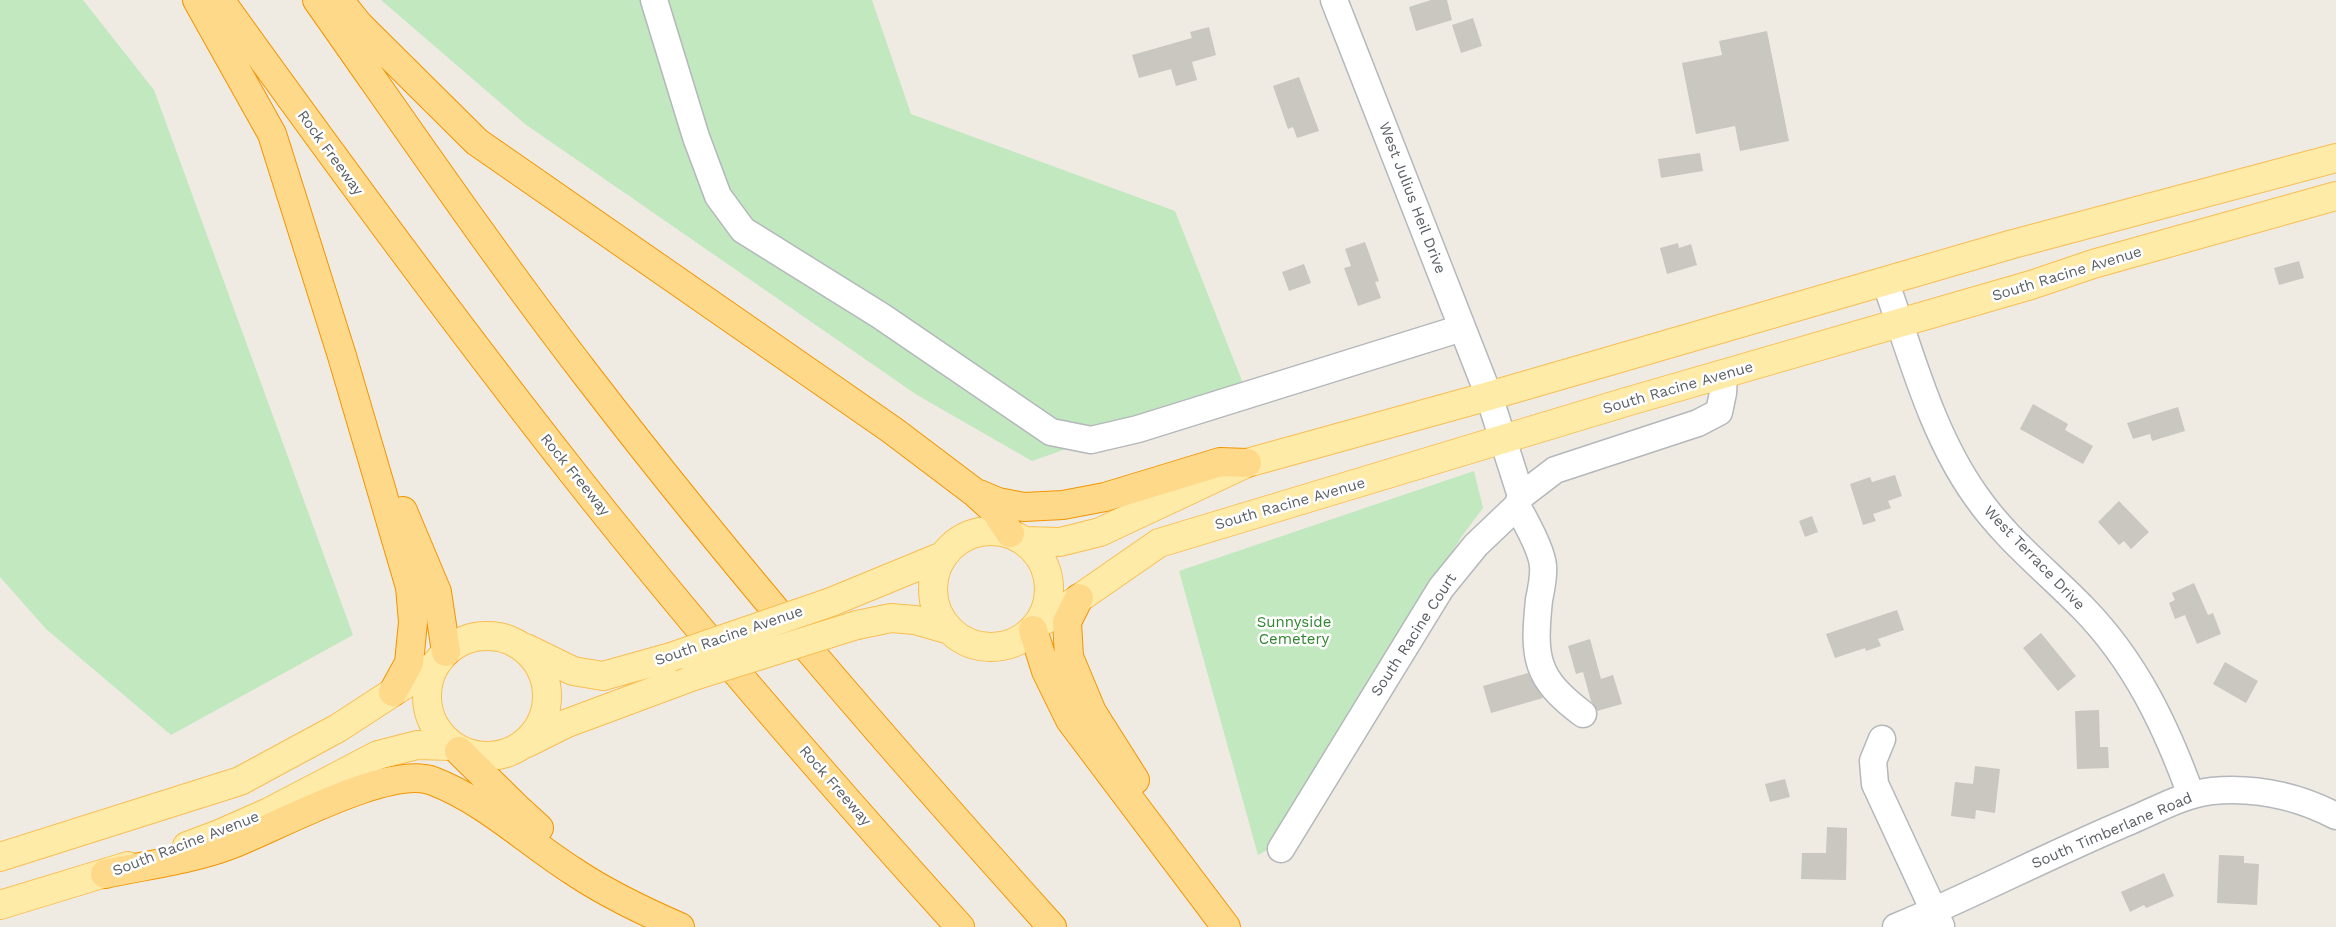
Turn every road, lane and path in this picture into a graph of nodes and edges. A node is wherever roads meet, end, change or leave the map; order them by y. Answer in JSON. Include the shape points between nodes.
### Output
{"nodes":[{"id":1,"x":197,"y":0,"type":"edge"},
{"id":2,"x":220,"y":0,"type":"edge"},
{"id":3,"x":316,"y":0,"type":"edge"},
{"id":4,"x":339,"y":0,"type":"edge"},
{"id":5,"x":654,"y":0,"type":"edge"},
{"id":6,"x":1334,"y":0,"type":"edge"},
{"id":7,"x":2326,"y":161,"type":"edge"},
{"id":8,"x":2332,"y":197,"type":"edge"},
{"id":9,"x":1885,"y":281,"type":"junction"},
{"id":10,"x":1900,"y":323,"type":"junction"},
{"id":11,"x":1462,"y":328,"type":"junction"},
{"id":12,"x":342,"y":356,"type":"junction"},
{"id":13,"x":1724,"y":374,"type":"junction"},
{"id":14,"x":1489,"y":396,"type":"junction"},
{"id":15,"x":1503,"y":440,"type":"junction"},
{"id":16,"x":1247,"y":463,"type":"junction"},
{"id":17,"x":974,"y":492,"type":"junction"},
{"id":18,"x":1519,"y":501,"type":"junction"},
{"id":19,"x":1017,"y":537,"type":"junction"},
{"id":20,"x":943,"y":556,"type":"junction"},
{"id":21,"x":1079,"y":598,"type":"junction"},
{"id":22,"x":1036,"y":626,"type":"junction"},
{"id":23,"x":950,"y":630,"type":"junction"},
{"id":24,"x":513,"y":641,"type":"junction"},
{"id":25,"x":440,"y":658,"type":"junction"},
{"id":26,"x":393,"y":692,"type":"junction"},
{"id":27,"x":1583,"y":714,"type":"dead end"},
{"id":28,"x":1882,"y":739,"type":"dead end"},
{"id":29,"x":526,"y":744,"type":"junction"},
{"id":30,"x":455,"y":748,"type":"junction"},
{"id":31,"x":2191,"y":796,"type":"junction"},
{"id":32,"x":2336,"y":816,"type":"edge"},
{"id":33,"x":1281,"y":849,"type":"dead end"},
{"id":34,"x":0,"y":857,"type":"edge"},
{"id":35,"x":105,"y":874,"type":"junction"},
{"id":36,"x":0,"y":905,"type":"edge"},
{"id":37,"x":1211,"y":905,"type":"junction"},
{"id":38,"x":1938,"y":919,"type":"edge"},
{"id":39,"x":681,"y":927,"type":"edge"},
{"id":40,"x":960,"y":927,"type":"edge"},
{"id":41,"x":1052,"y":927,"type":"edge"},
{"id":42,"x":1226,"y":927,"type":"edge"},
{"id":43,"x":1896,"y":927,"type":"edge"}],
"edges":[{"from":1,"to":12,"type":"highway","via":[[272,134]]},
{"from":2,"to":40,"type":"highway","name":"Rock Freeway","via":[[452,318],[575,476],[708,637]]},
{"from":3,"to":41,"type":"highway","via":[[589,378],[708,528],[917,778]]},
{"from":4,"to":17,"type":"highway","via":[[359,25],[477,142],[892,430]]},
{"from":5,"to":11,"type":"street","via":[[696,137],[718,196],[743,230],[881,316],[1051,432],[1091,440],[1138,429]]},
{"from":6,"to":11,"type":"street","name":"West Julius Heil Drive"},
{"from":7,"to":8,"type":"main road"},
{"from":7,"to":9,"type":"main road"},
{"from":8,"to":10,"type":"main road","name":"South Racine Avenue","via":[[2093,264]]},
{"from":9,"to":10,"type":"street","name":"West Terrace Drive"},
{"from":9,"to":14,"type":"main road"},
{"from":10,"to":13,"type":"main road","name":"South Racine Avenue"},
{"from":10,"to":31,"type":"street","name":"West Terrace Drive","via":[[1955,463],[2001,527],[2084,609],[2129,666],[2158,713]]},
{"from":11,"to":14,"type":"street","name":"West Julius Heil Drive"},
{"from":12,"to":25,"type":"highway","via":[[437,592]]},
{"from":12,"to":26,"type":"highway","via":[[410,587],[413,622],[409,663]]},
{"from":13,"to":15,"type":"main road","name":"South Racine Avenue"},
{"from":13,"to":18,"type":"street","name":"South Racine Court","via":[[1719,412],[1698,423],[1555,470]]},
{"from":14,"to":15,"type":"street"},
{"from":14,"to":16,"type":"main road"},
{"from":15,"to":18,"type":"street"},
{"from":15,"to":21,"type":"main road","name":"South Racine Avenue","via":[[1159,543]]},
{"from":16,"to":17,"type":"highway","via":[[1220,462],[1104,497],[1063,505],[1024,507],[998,502]]},
{"from":16,"to":19,"type":"main road","via":[[1100,532],[1060,542]]},
{"from":17,"to":19,"type":"highway"},
{"from":18,"to":27,"type":"street","via":[[1543,565],[1536,628],[1540,668],[1551,686]]},
{"from":18,"to":33,"type":"street","name":"South Racine Court","via":[[1476,545],[1441,588]]},
{"from":19,"to":20,"type":"main road","via":[[991,530],[973,533],[956,542]]},
{"from":19,"to":22,"type":"main road","via":[[1036,551],[1049,578],[1048,601]]},
{"from":20,"to":23,"type":"main road","via":[[935,574],[933,594],[938,614]]},
{"from":20,"to":24,"type":"main road","name":"South Racine Avenue","bridge":true,"via":[[831,602],[671,657],[603,676],[573,671]]},
{"from":21,"to":22,"type":"main road","name":"South Racine Avenue"},
{"from":21,"to":37,"type":"highway","via":[[1067,622],[1069,657],[1092,712]]},
{"from":22,"to":23,"type":"main road","via":[[1018,641],[1000,647],[982,647],[965,641]]},
{"from":22,"to":37,"type":"highway","via":[[1046,671],[1070,720]]},
{"from":23,"to":29,"type":"main road","name":"South Racine Avenue","bridge":true,"via":[[914,620],[891,618],[857,625],[694,676],[565,724]]},
{"from":24,"to":25,"type":"main road","via":[[496,636],[478,636],[461,642]]},
{"from":24,"to":29,"type":"main road","via":[[530,653],[548,689],[546,710],[539,728]]},
{"from":25,"to":26,"type":"main road"},
{"from":25,"to":30,"type":"main road","via":[[427,686],[427,704],[436,727]]},
{"from":26,"to":34,"type":"main road","via":[[338,728],[240,780]]},
{"from":28,"to":38,"type":"street","via":[[1873,761],[1875,784]]},
{"from":29,"to":30,"type":"main road","via":[[509,753],[491,757],[472,755]]},
{"from":30,"to":35,"type":"main road","name":"South Racine Avenue","via":[[417,745],[378,755],[269,812],[219,834]]},
{"from":30,"to":39,"type":"highway","via":[[571,856]]},
{"from":31,"to":32,"type":"street","name":"South Timberlane Road","via":[[2210,791],[2262,791],[2288,796]]},
{"from":31,"to":38,"type":"street","name":"South Timberlane Road","via":[[2116,827]]},
{"from":35,"to":36,"type":"main road","name":"South Racine Avenue"},
{"from":35,"to":39,"type":"highway","via":[[229,846],[372,785],[409,779],[431,780],[494,814],[572,871],[622,900]]},
{"from":37,"to":42,"type":"highway"},
{"from":38,"to":43,"type":"street","name":"South Timberlane Road"}]}
